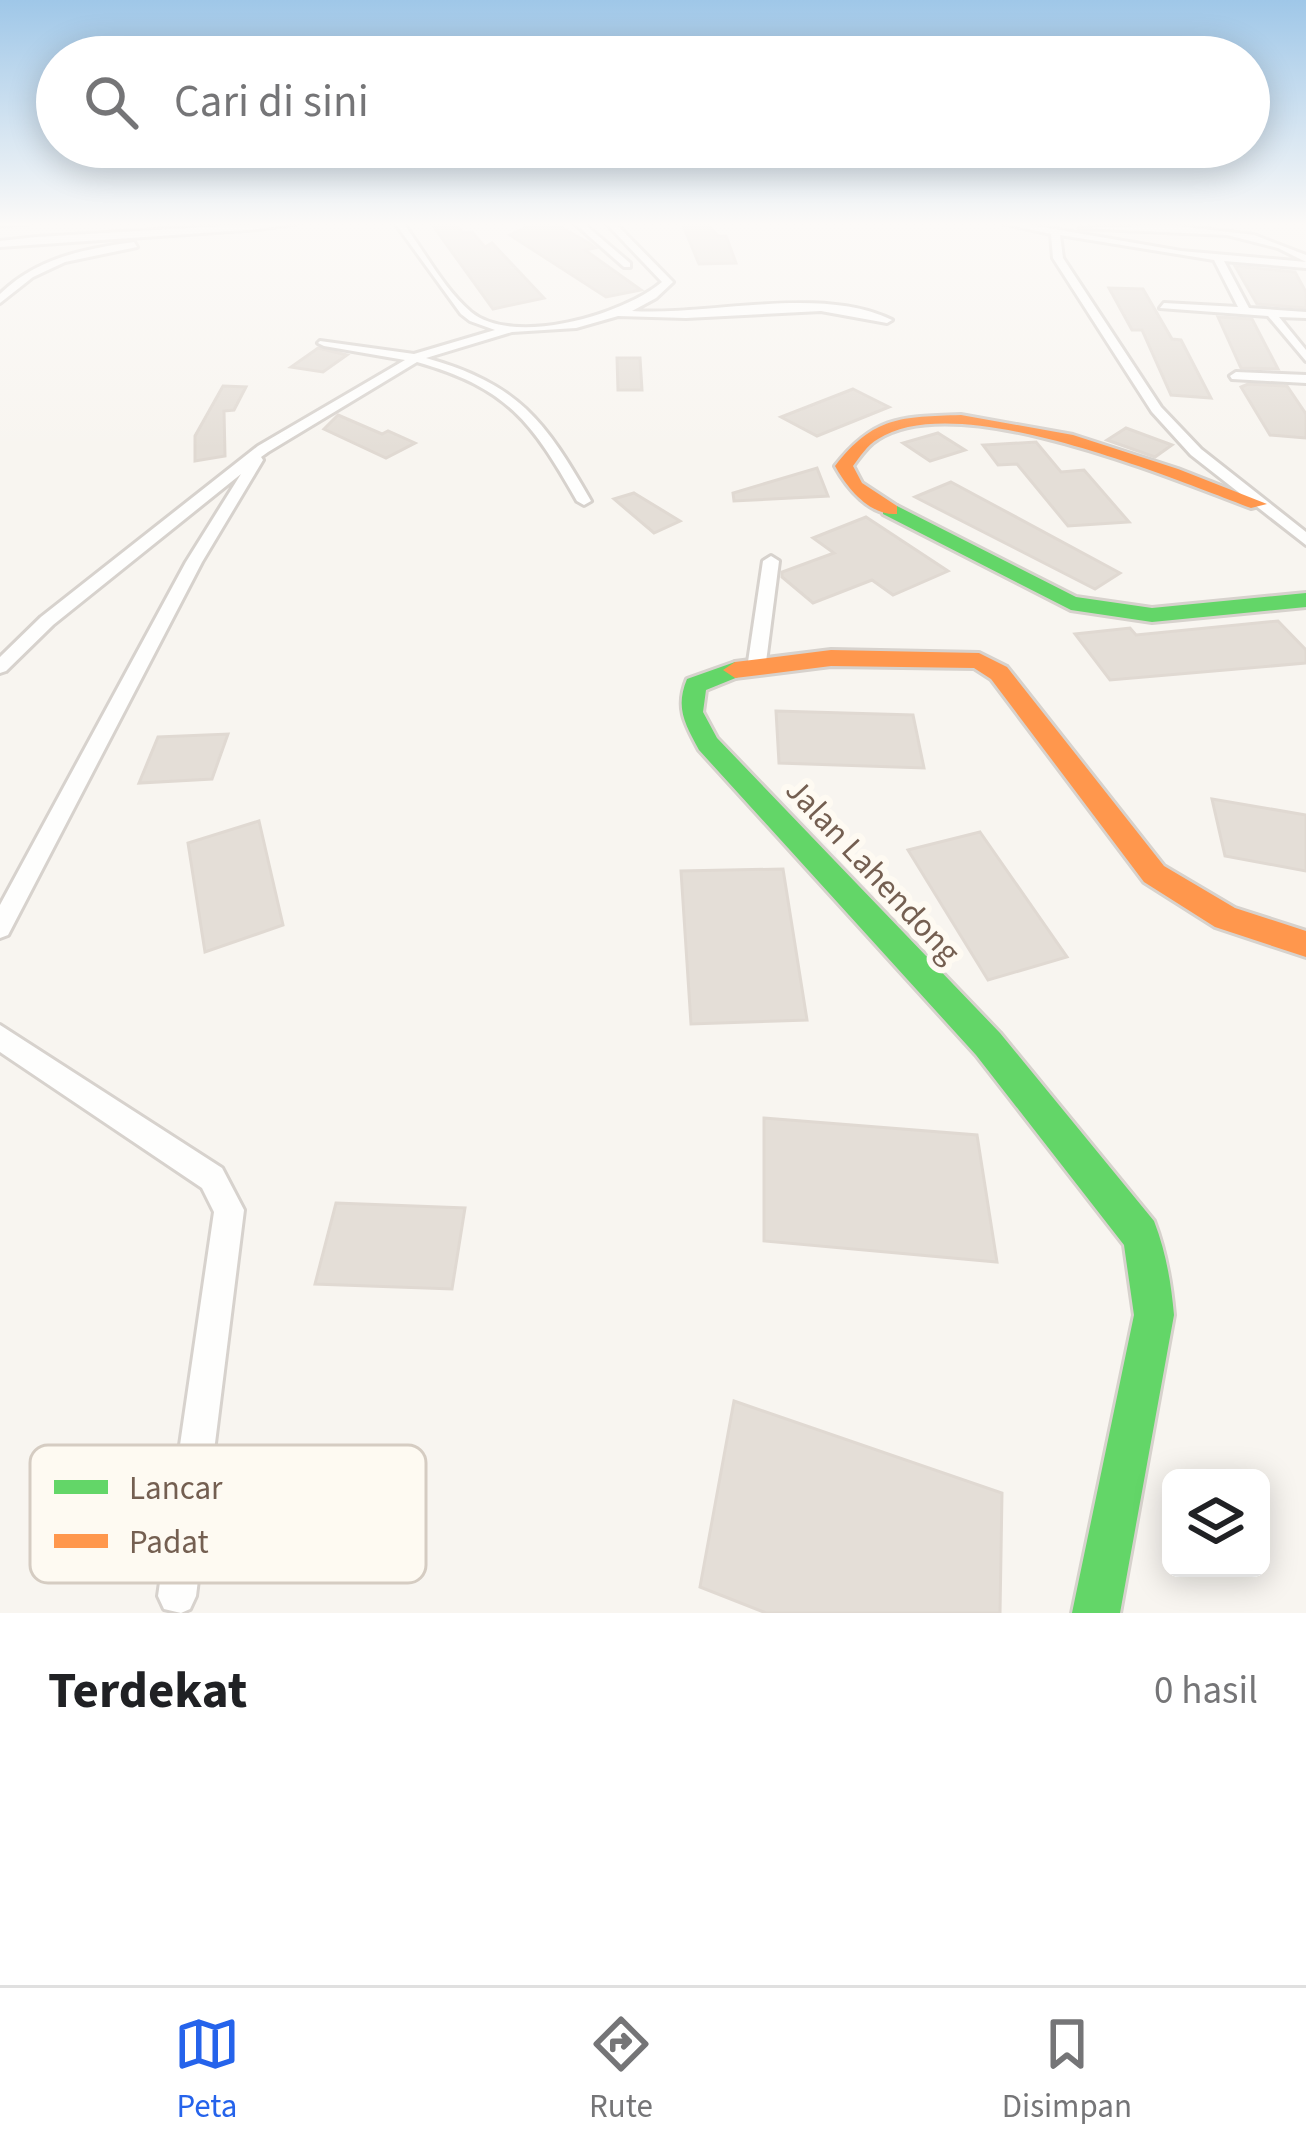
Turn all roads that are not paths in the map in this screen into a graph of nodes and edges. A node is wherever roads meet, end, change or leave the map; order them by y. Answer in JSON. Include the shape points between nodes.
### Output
{"nodes":[{"id":1,"x":456,"y":298,"type":"edge"},
{"id":2,"x":648,"y":298,"type":"edge"},
{"id":3,"x":1084,"y":298,"type":"edge"},
{"id":4,"x":1239,"y":298,"type":"edge"},
{"id":5,"x":1164,"y":306,"type":"dead end"},
{"id":6,"x":1245,"y":310,"type":"junction"},
{"id":7,"x":612,"y":313,"type":"junction"},
{"id":8,"x":1271,"y":313,"type":"junction"},
{"id":9,"x":1306,"y":315,"type":"edge"},
{"id":10,"x":887,"y":320,"type":"dead end"},
{"id":11,"x":517,"y":327,"type":"junction"},
{"id":12,"x":323,"y":343,"type":"dead end"},
{"id":13,"x":419,"y":356,"type":"junction"},
{"id":14,"x":1306,"y":358,"type":"edge"},
{"id":15,"x":1237,"y":376,"type":"dead end"},
{"id":16,"x":1306,"y":379,"type":"edge"},
{"id":17,"x":263,"y":449,"type":"junction"},
{"id":18,"x":584,"y":501,"type":"dead end"},
{"id":19,"x":1258,"y":504,"type":"junction"},
{"id":20,"x":1306,"y":540,"type":"edge"},
{"id":21,"x":771,"y":561,"type":"dead end"},
{"id":22,"x":1306,"y":600,"type":"edge"},
{"id":23,"x":757,"y":662,"type":"junction"},
{"id":24,"x":0,"y":667,"type":"edge"},
{"id":25,"x":0,"y":928,"type":"edge"},
{"id":26,"x":1306,"y":944,"type":"edge"},
{"id":27,"x":0,"y":1037,"type":"edge"},
{"id":28,"x":197,"y":1445,"type":"edge"},
{"id":29,"x":179,"y":1583,"type":"edge"},
{"id":30,"x":177,"y":1597,"type":"dead end"},
{"id":31,"x":1096,"y":1613,"type":"edge"}],
"edges":[{"from":1,"to":11,"type":"street","via":[[469,316]]},
{"from":2,"to":7,"type":"street"},
{"from":3,"to":19,"type":"street","via":[[1156,409]]},
{"from":4,"to":6,"type":"street"},
{"from":5,"to":6,"type":"street"},
{"from":6,"to":8,"type":"street"},
{"from":7,"to":10,"type":"street","via":[[703,317],[804,306]]},
{"from":7,"to":11,"type":"street","via":[[546,330]]},
{"from":8,"to":9,"type":"street"},
{"from":8,"to":14,"type":"street"},
{"from":11,"to":13,"type":"street"},
{"from":12,"to":13,"type":"street"},
{"from":13,"to":17,"type":"street"},
{"from":13,"to":18,"type":"street","via":[[507,397],[546,436]]},
{"from":15,"to":16,"type":"street"},
{"from":17,"to":24,"type":"street"},
{"from":17,"to":25,"type":"street","via":[[194,562]]},
{"from":19,"to":20,"type":"street"},
{"from":19,"to":22,"type":"street","via":[[1045,432],[984,421],[879,429],[857,442],[844,466],[855,486],[890,510],[1071,603],[1152,615]]},
{"from":21,"to":23,"type":"street"},
{"from":23,"to":26,"type":"street","name":"Jalan Lahendong","via":[[979,661],[999,673],[1154,874],[1230,921]]},
{"from":23,"to":31,"type":"street","name":"Jalan Lahendong","via":[[695,685],[691,712],[708,744],[988,1044],[1135,1224],[1148,1251],[1154,1316]]},
{"from":27,"to":28,"type":"street","via":[[212,1178],[229,1210]]},
{"from":29,"to":30,"type":"street"}]}
